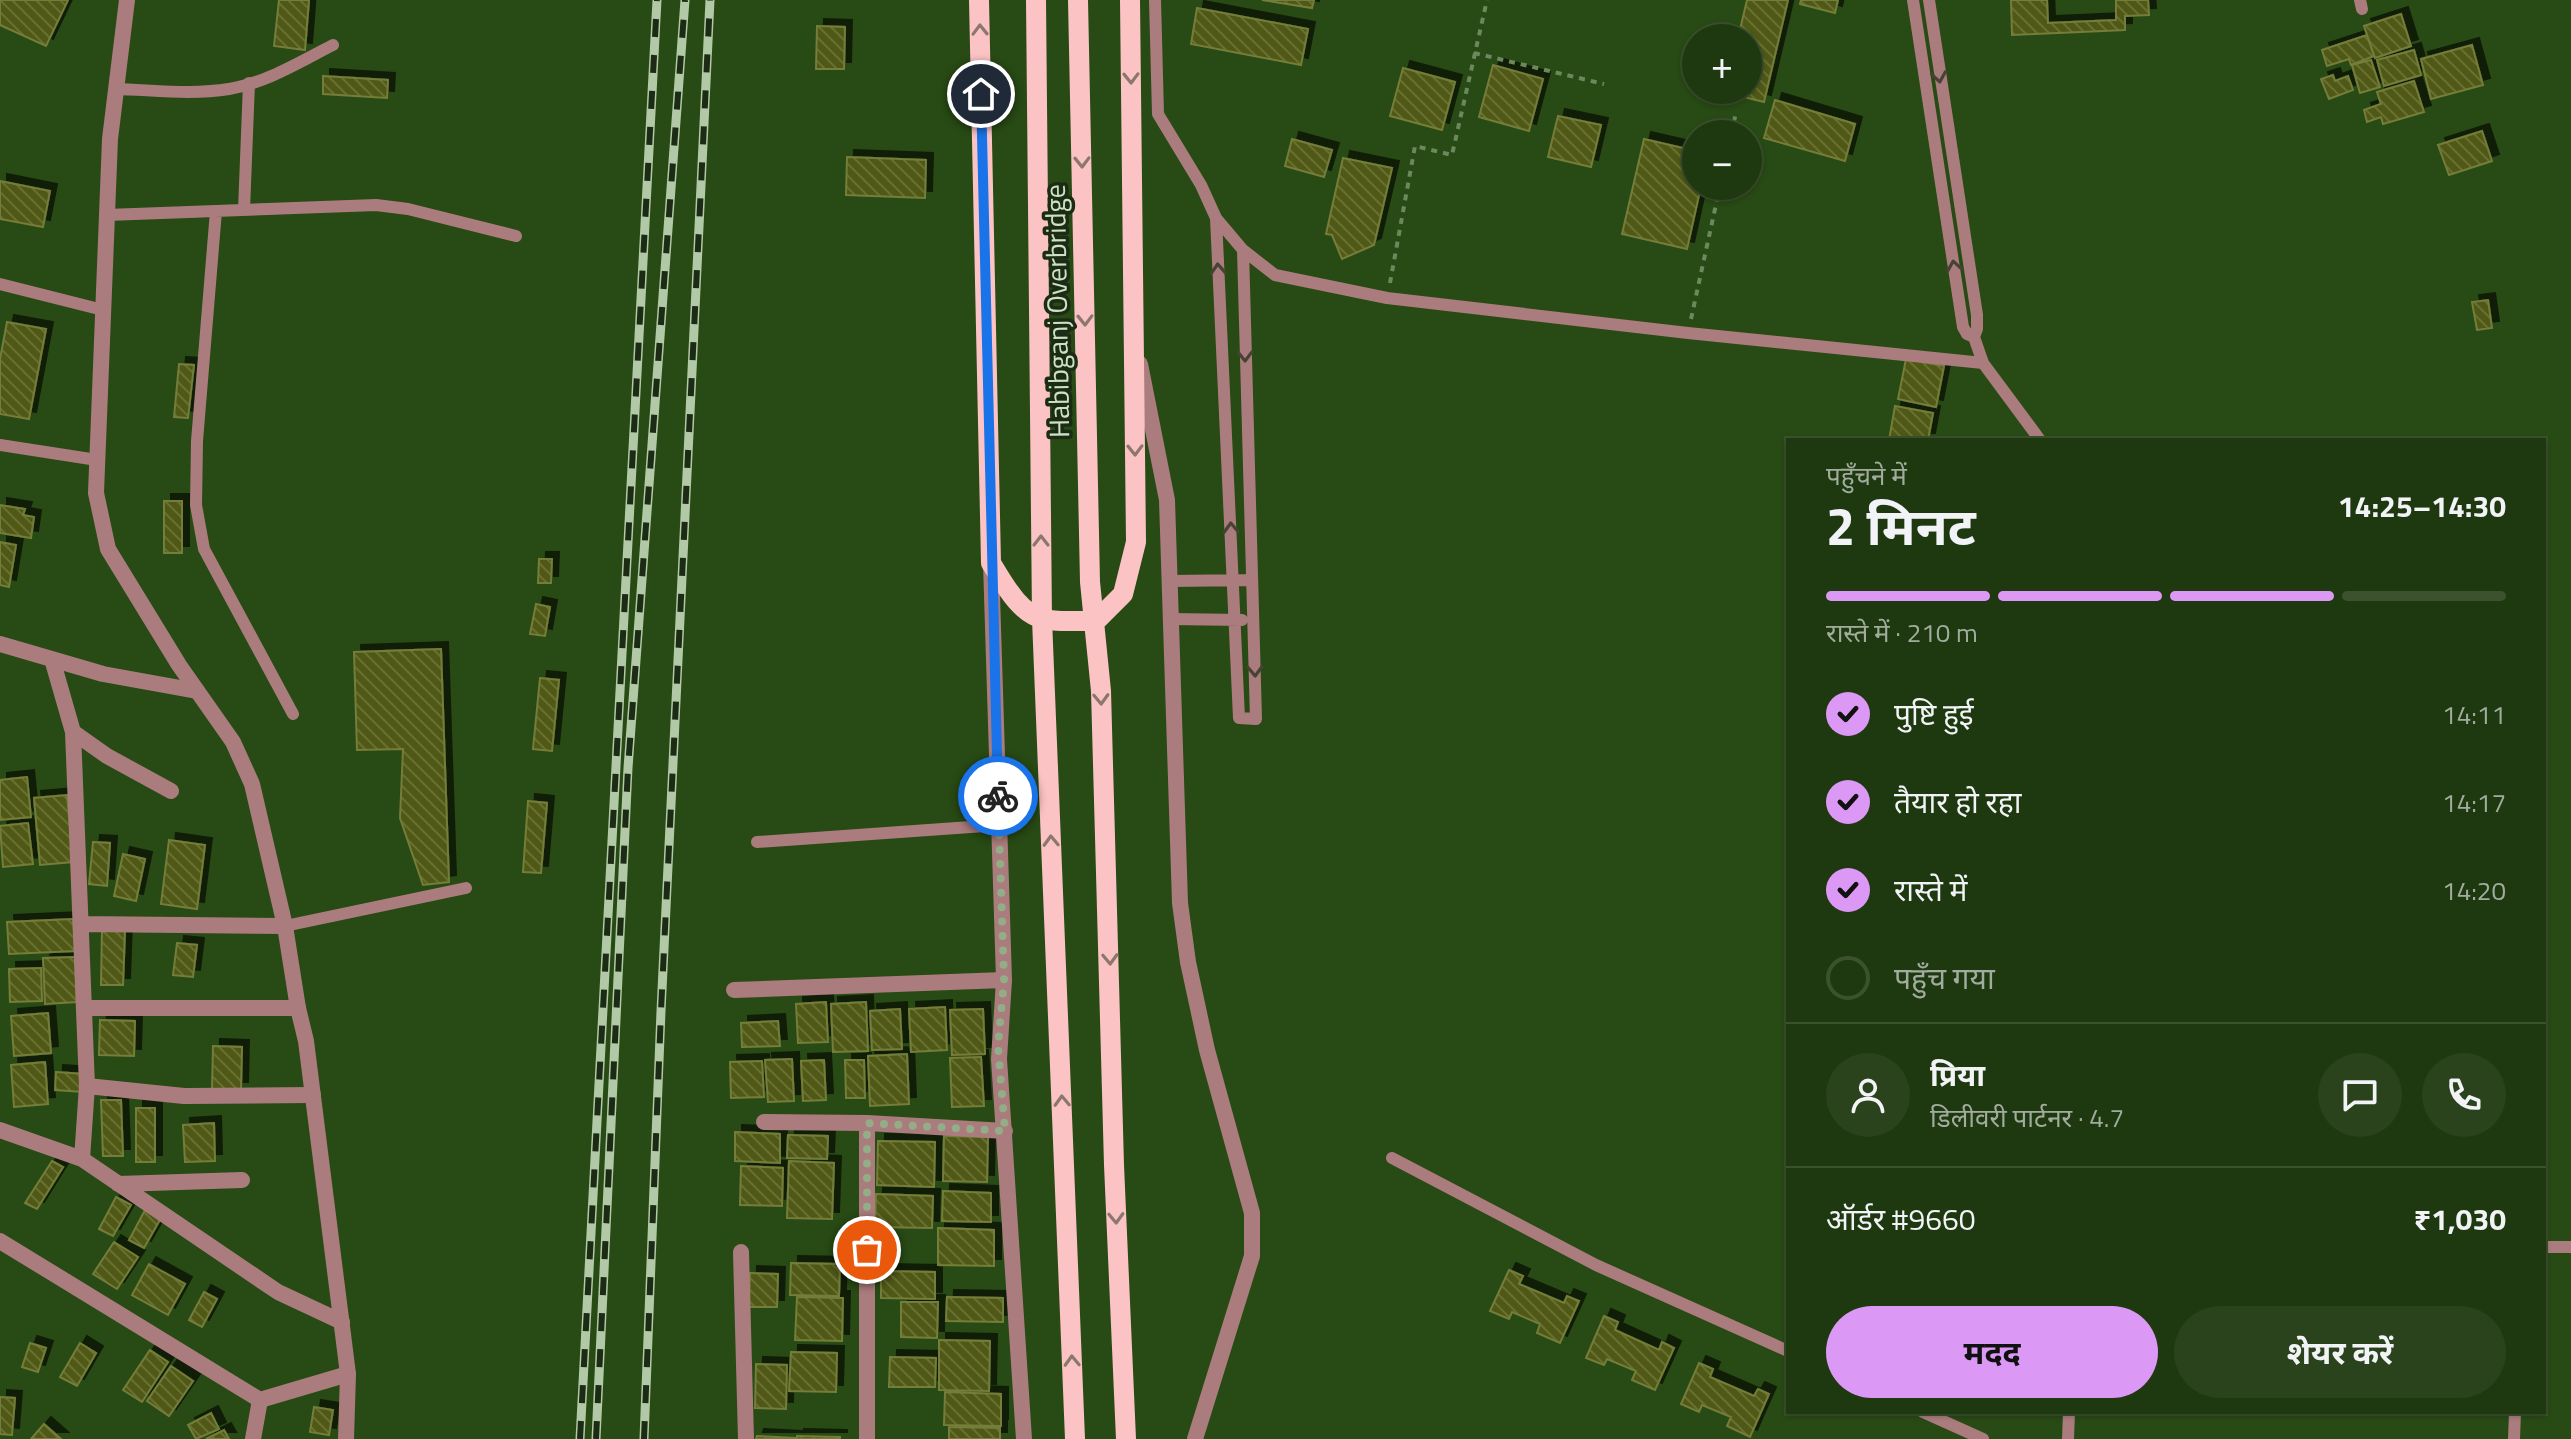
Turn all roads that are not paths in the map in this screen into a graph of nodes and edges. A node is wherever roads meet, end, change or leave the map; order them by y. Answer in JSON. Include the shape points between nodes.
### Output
{"nodes":[{"id":1,"x":127,"y":0,"type":"edge"},
{"id":2,"x":979,"y":0,"type":"edge"},
{"id":3,"x":1036,"y":0,"type":"edge"},
{"id":4,"x":1078,"y":0,"type":"edge"},
{"id":5,"x":1130,"y":0,"type":"edge"},
{"id":6,"x":1155,"y":0,"type":"edge"},
{"id":7,"x":1913,"y":0,"type":"edge"},
{"id":8,"x":1929,"y":0,"type":"edge"},
{"id":9,"x":333,"y":45,"type":"dead end"},
{"id":10,"x":249,"y":83,"type":"junction"},
{"id":11,"x":116,"y":89,"type":"junction"},
{"id":12,"x":244,"y":210,"type":"junction"},
{"id":13,"x":216,"y":211,"type":"junction"},
{"id":14,"x":107,"y":215,"type":"junction"},
{"id":15,"x":1216,"y":218,"type":"junction"},
{"id":16,"x":516,"y":236,"type":"dead end"},
{"id":17,"x":1243,"y":250,"type":"junction"},
{"id":18,"x":0,"y":284,"type":"edge"},
{"id":19,"x":103,"y":310,"type":"junction"},
{"id":20,"x":1134,"y":335,"type":"junction"},
{"id":21,"x":1974,"y":337,"type":"junction"},
{"id":22,"x":1983,"y":363,"type":"junction"},
{"id":23,"x":2039,"y":438,"type":"edge"},
{"id":24,"x":0,"y":445,"type":"edge"},
{"id":25,"x":97,"y":460,"type":"junction"},
{"id":26,"x":991,"y":563,"type":"junction"},
{"id":27,"x":1232,"y":580,"type":"junction"},
{"id":28,"x":1251,"y":580,"type":"junction"},
{"id":29,"x":1170,"y":581,"type":"junction"},
{"id":30,"x":1042,"y":619,"type":"junction"},
{"id":31,"x":1170,"y":619,"type":"junction"},
{"id":32,"x":1234,"y":620,"type":"junction"},
{"id":33,"x":1253,"y":620,"type":"junction"},
{"id":34,"x":1096,"y":621,"type":"junction"},
{"id":35,"x":0,"y":644,"type":"edge"},
{"id":36,"x":52,"y":659,"type":"junction"},
{"id":37,"x":197,"y":691,"type":"junction"},
{"id":38,"x":293,"y":714,"type":"dead end"},
{"id":39,"x":73,"y":732,"type":"junction"},
{"id":40,"x":171,"y":791,"type":"dead end"},
{"id":41,"x":999,"y":825,"type":"junction"},
{"id":42,"x":757,"y":842,"type":"dead end"},
{"id":43,"x":466,"y":888,"type":"dead end"},
{"id":44,"x":82,"y":924,"type":"junction"},
{"id":45,"x":285,"y":926,"type":"junction"},
{"id":46,"x":1004,"y":980,"type":"junction"},
{"id":47,"x":734,"y":990,"type":"dead end"},
{"id":48,"x":84,"y":1008,"type":"junction"},
{"id":49,"x":298,"y":1008,"type":"junction"},
{"id":50,"x":87,"y":1086,"type":"junction"},
{"id":51,"x":313,"y":1095,"type":"junction"},
{"id":52,"x":764,"y":1122,"type":"dead end"},
{"id":53,"x":867,"y":1123,"type":"junction"},
{"id":54,"x":0,"y":1130,"type":"edge"},
{"id":55,"x":1005,"y":1131,"type":"junction"},
{"id":56,"x":1392,"y":1158,"type":"dead end"},
{"id":57,"x":82,"y":1159,"type":"junction"},
{"id":58,"x":242,"y":1180,"type":"dead end"},
{"id":59,"x":118,"y":1184,"type":"junction"},
{"id":60,"x":0,"y":1241,"type":"edge"},
{"id":61,"x":2546,"y":1247,"type":"edge"},
{"id":62,"x":2571,"y":1247,"type":"edge"},
{"id":63,"x":741,"y":1252,"type":"dead end"},
{"id":64,"x":342,"y":1322,"type":"junction"},
{"id":65,"x":1786,"y":1350,"type":"edge"},
{"id":66,"x":348,"y":1374,"type":"junction"},
{"id":67,"x":260,"y":1400,"type":"junction"},
{"id":68,"x":1927,"y":1414,"type":"edge"},
{"id":69,"x":2069,"y":1414,"type":"edge"},
{"id":70,"x":2515,"y":1414,"type":"edge"},
{"id":71,"x":253,"y":1439,"type":"edge"},
{"id":72,"x":346,"y":1439,"type":"edge"},
{"id":73,"x":746,"y":1439,"type":"edge"},
{"id":74,"x":867,"y":1439,"type":"edge"},
{"id":75,"x":1024,"y":1439,"type":"edge"},
{"id":76,"x":1075,"y":1439,"type":"edge"},
{"id":77,"x":1126,"y":1439,"type":"edge"},
{"id":78,"x":1195,"y":1439,"type":"edge"},
{"id":79,"x":1983,"y":1439,"type":"edge"},
{"id":80,"x":2068,"y":1439,"type":"edge"},
{"id":81,"x":2514,"y":1439,"type":"edge"}],
"edges":[{"from":1,"to":11,"type":"street"},
{"from":26,"to":2,"type":"main road","one_way":true},
{"from":30,"to":3,"type":"main road","name":"Habibganj Overbridge","one_way":true},
{"from":4,"to":34,"type":"main road","name":"Habibganj Overbridge","one_way":true,"via":[[1090,582]]},
{"from":5,"to":20,"type":"main road","one_way":true},
{"from":6,"to":15,"type":"lane","via":[[1158,114]]},
{"from":21,"to":7,"type":"lane","one_way":true,"via":[[1963,327]]},
{"from":8,"to":21,"type":"lane","one_way":true,"via":[[1977,315]]},
{"from":9,"to":10,"type":"lane"},
{"from":10,"to":11,"type":"lane","via":[[200,92]]},
{"from":10,"to":12,"type":"lane"},
{"from":11,"to":14,"type":"street"},
{"from":12,"to":13,"type":"lane"},
{"from":12,"to":16,"type":"lane","via":[[376,205]]},
{"from":13,"to":14,"type":"lane"},
{"from":13,"to":38,"type":"lane","via":[[196,505],[204,549]]},
{"from":14,"to":19,"type":"street"},
{"from":15,"to":17,"type":"lane"},
{"from":27,"to":15,"type":"lane","one_way":true},
{"from":17,"to":22,"type":"lane","via":[[1288,280],[1387,298]]},
{"from":17,"to":28,"type":"lane","one_way":true},
{"from":18,"to":19,"type":"lane"},
{"from":19,"to":25,"type":"street"},
{"from":20,"to":29,"type":"street","via":[[1167,500]]},
{"from":20,"to":34,"type":"main road","one_way":true,"via":[[1136,542],[1123,594]]},
{"from":21,"to":22,"type":"lane"},
{"from":22,"to":23,"type":"lane"},
{"from":24,"to":25,"type":"lane"},
{"from":25,"to":37,"type":"street","via":[[96,493],[108,549]]},
{"from":26,"to":30,"type":"main road","via":[[1011,593]]},
{"from":26,"to":41,"type":"street"},
{"from":27,"to":28,"type":"lane"},
{"from":27,"to":29,"type":"lane"},
{"from":27,"to":32,"type":"lane"},
{"from":28,"to":33,"type":"lane"},
{"from":29,"to":31,"type":"street"},
{"from":30,"to":34,"type":"main road"},
{"from":76,"to":30,"type":"main road","name":"Habibganj Overbridge","one_way":true},
{"from":31,"to":32,"type":"lane"},
{"from":31,"to":78,"type":"street","via":[[1180,903],[1188,962],[1252,1213],[1252,1256]]},
{"from":32,"to":33,"type":"lane"},
{"from":33,"to":32,"type":"lane","one_way":true,"via":[[1256,719],[1239,718]]},
{"from":34,"to":77,"type":"main road","name":"Habibganj Overbridge","one_way":true},
{"from":35,"to":36,"type":"street"},
{"from":36,"to":37,"type":"street"},
{"from":36,"to":39,"type":"street"},
{"from":37,"to":45,"type":"street","via":[[233,742],[252,784]]},
{"from":39,"to":40,"type":"street"},
{"from":39,"to":44,"type":"street"},
{"from":41,"to":42,"type":"lane"},
{"from":41,"to":46,"type":"street"},
{"from":43,"to":45,"type":"lane"},
{"from":44,"to":45,"type":"street"},
{"from":44,"to":48,"type":"street"},
{"from":45,"to":49,"type":"street"},
{"from":46,"to":47,"type":"street"},
{"from":46,"to":55,"type":"street","via":[[998,1046]]},
{"from":48,"to":49,"type":"street"},
{"from":48,"to":50,"type":"street"},
{"from":49,"to":51,"type":"street"},
{"from":50,"to":51,"type":"street","via":[[208,1097]]},
{"from":50,"to":57,"type":"street"},
{"from":51,"to":64,"type":"street"},
{"from":52,"to":53,"type":"street"},
{"from":53,"to":55,"type":"street"},
{"from":53,"to":74,"type":"street"},
{"from":54,"to":57,"type":"street"},
{"from":55,"to":75,"type":"street"},
{"from":56,"to":65,"type":"lane","via":[[1596,1265]]},
{"from":57,"to":59,"type":"street"},
{"from":58,"to":59,"type":"street"},
{"from":59,"to":64,"type":"street","via":[[278,1292]]},
{"from":60,"to":67,"type":"street"},
{"from":61,"to":62,"type":"lane"},
{"from":63,"to":73,"type":"street"},
{"from":64,"to":66,"type":"street"},
{"from":66,"to":67,"type":"street"},
{"from":66,"to":72,"type":"street"},
{"from":67,"to":71,"type":"street"},
{"from":68,"to":79,"type":"lane"},
{"from":69,"to":80,"type":"lane"},
{"from":70,"to":81,"type":"lane"}]}
